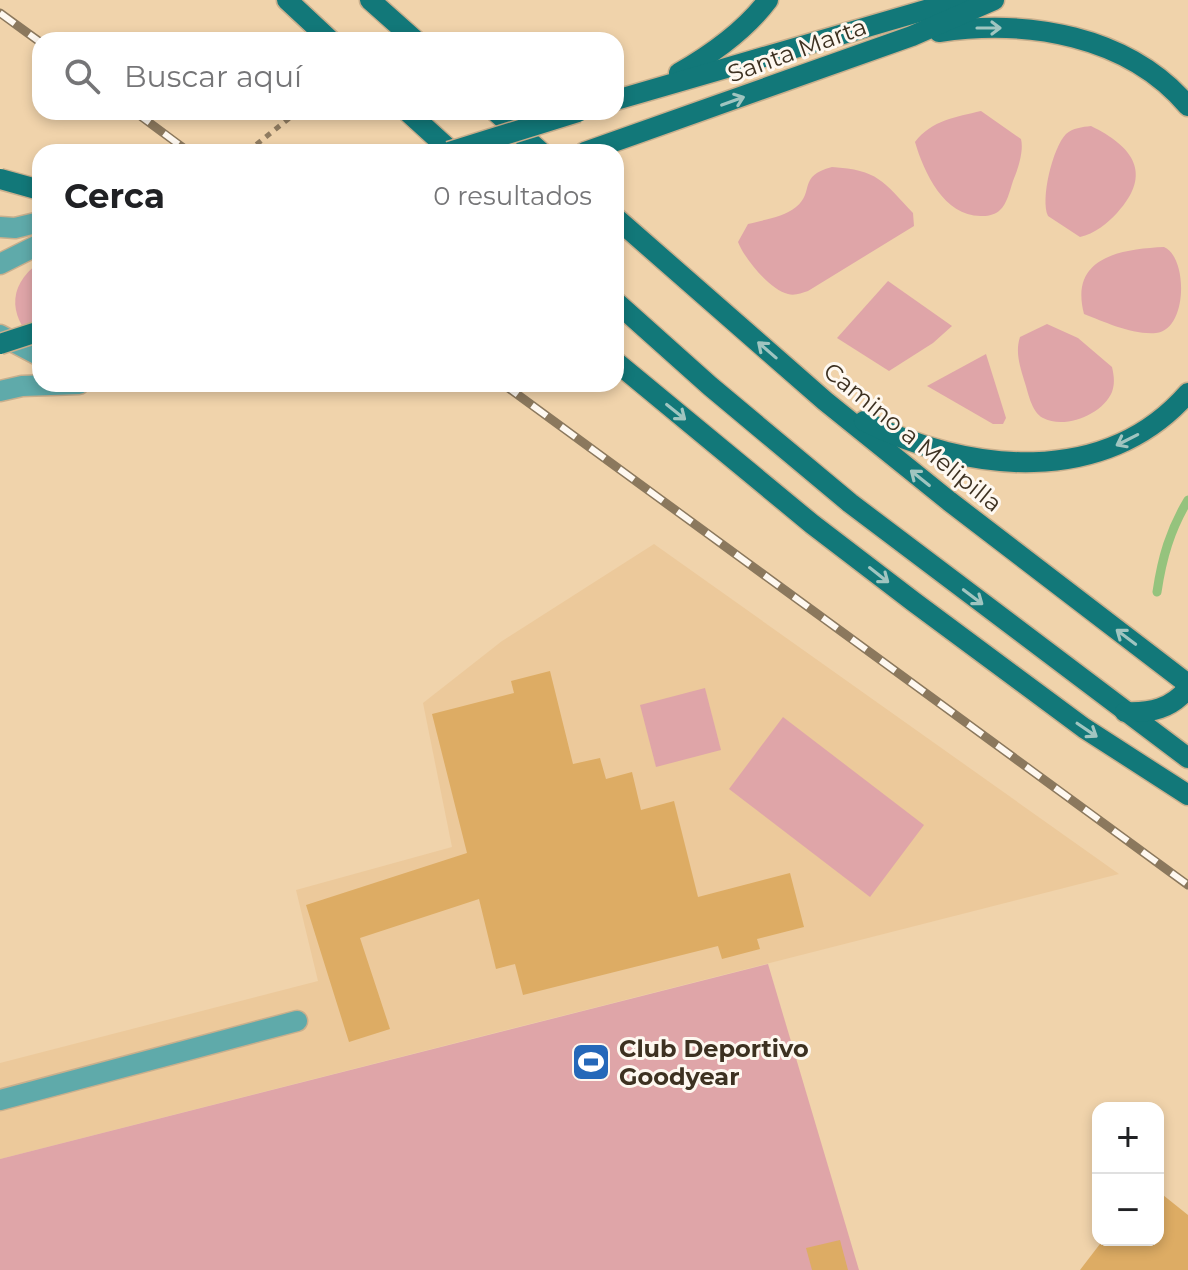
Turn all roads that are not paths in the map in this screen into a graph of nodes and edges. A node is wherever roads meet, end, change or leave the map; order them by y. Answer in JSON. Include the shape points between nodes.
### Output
{"nodes":[{"id":1,"x":370,"y":0,"type":"edge"},
{"id":2,"x":768,"y":0,"type":"edge"},
{"id":3,"x":960,"y":0,"type":"edge"},
{"id":4,"x":994,"y":0,"type":"edge"},
{"id":5,"x":288,"y":3,"type":"edge"},
{"id":6,"x":321,"y":32,"type":"edge"},
{"id":7,"x":406,"y":32,"type":"edge"},
{"id":8,"x":912,"y":36,"type":"junction"},
{"id":9,"x":640,"y":93,"type":"junction"},
{"id":10,"x":624,"y":98,"type":"edge"},
{"id":11,"x":1188,"y":106,"type":"edge"},
{"id":12,"x":416,"y":120,"type":"edge"},
{"id":13,"x":505,"y":120,"type":"edge"},
{"id":14,"x":552,"y":120,"type":"edge"},
{"id":15,"x":442,"y":144,"type":"edge"},
{"id":16,"x":476,"y":144,"type":"edge"},
{"id":17,"x":532,"y":144,"type":"edge"},
{"id":18,"x":609,"y":144,"type":"edge"},
{"id":19,"x":0,"y":177,"type":"edge"},
{"id":20,"x":32,"y":187,"type":"edge"},
{"id":21,"x":32,"y":197,"type":"edge"},
{"id":22,"x":624,"y":225,"type":"edge"},
{"id":23,"x":32,"y":248,"type":"edge"},
{"id":24,"x":0,"y":264,"type":"edge"},
{"id":25,"x":624,"y":309,"type":"edge"},
{"id":26,"x":32,"y":334,"type":"edge"},
{"id":27,"x":0,"y":335,"type":"edge"},
{"id":28,"x":0,"y":344,"type":"edge"},
{"id":29,"x":32,"y":352,"type":"edge"},
{"id":30,"x":624,"y":369,"type":"edge"},
{"id":31,"x":32,"y":386,"type":"edge"},
{"id":32,"x":0,"y":391,"type":"edge"},
{"id":33,"x":1188,"y":393,"type":"edge"},
{"id":34,"x":825,"y":401,"type":"junction"},
{"id":35,"x":1188,"y":686,"type":"edge"},
{"id":36,"x":1125,"y":712,"type":"junction"},
{"id":37,"x":1188,"y":758,"type":"edge"},
{"id":38,"x":1188,"y":795,"type":"edge"},
{"id":39,"x":297,"y":1021,"type":"dead end"},
{"id":40,"x":0,"y":1100,"type":"edge"}],
"edges":[{"from":1,"to":7,"type":"main road"},
{"from":2,"to":9,"type":"main road","via":[[721,46]]},
{"from":3,"to":9,"type":"main road","name":"Santa Marta"},
{"from":4,"to":8,"type":"main road","name":"Santa Marta"},
{"from":5,"to":6,"type":"main road"},
{"from":8,"to":11,"type":"main road","one_way":true,"via":[[1022,29],[1093,42],[1135,62]]},
{"from":18,"to":8,"type":"main road","name":"Santa Marta","one_way":true},
{"from":9,"to":10,"type":"main road"},
{"from":12,"to":15,"type":"main road"},
{"from":13,"to":17,"type":"main road"},
{"from":14,"to":16,"type":"main road","bridge":true},
{"from":19,"to":20,"type":"main road","bridge":true},
{"from":19,"to":21,"type":"street"},
{"from":34,"to":22,"type":"main road","name":"Camino a Melipilla","one_way":true},
{"from":23,"to":24,"type":"street"},
{"from":25,"to":36,"type":"main road","one_way":true,"via":[[850,503]]},
{"from":26,"to":28,"type":"main road","bridge":true},
{"from":27,"to":29,"type":"street"},
{"from":30,"to":38,"type":"main road","one_way":true,"via":[[914,602],[1084,728]]},
{"from":31,"to":32,"type":"street"},
{"from":33,"to":34,"type":"main road","one_way":true,"via":[[1157,423],[1118,445],[1085,457],[1005,463],[944,453]]},
{"from":35,"to":34,"type":"main road","name":"Camino a Melipilla","one_way":true},
{"from":35,"to":36,"type":"main road","via":[[1162,709]]},
{"from":36,"to":37,"type":"main road"},
{"from":39,"to":40,"type":"street"}]}
